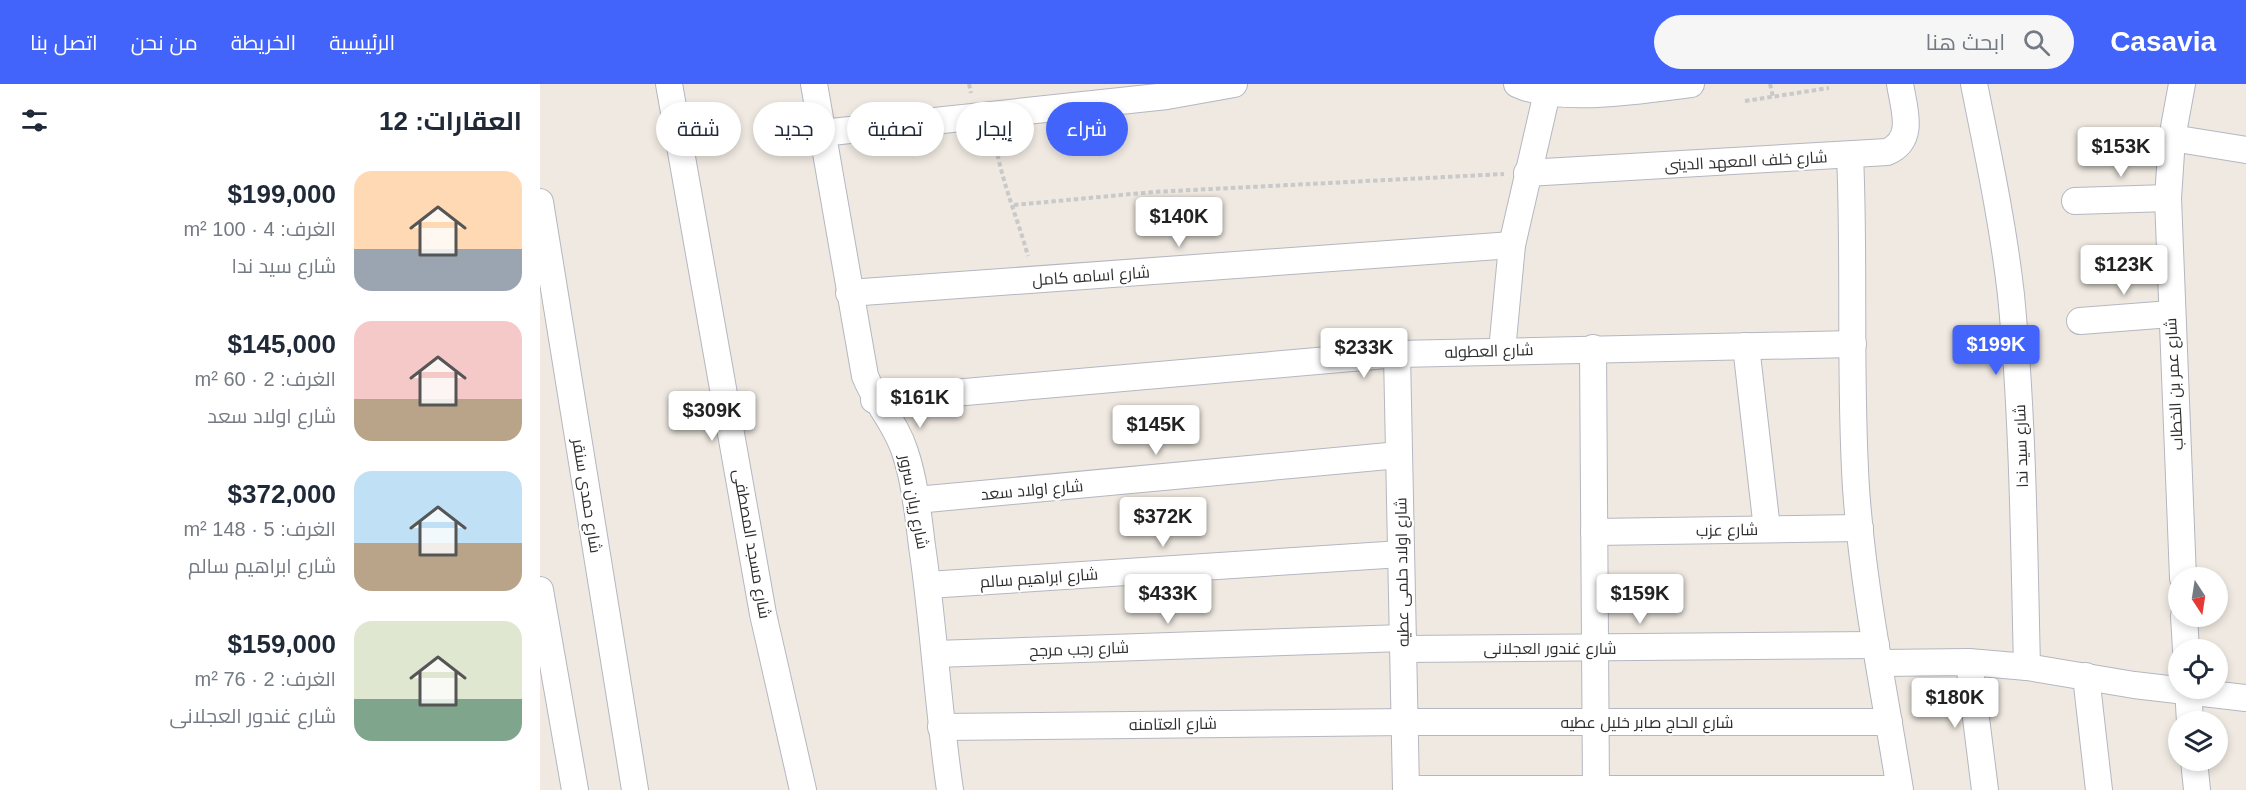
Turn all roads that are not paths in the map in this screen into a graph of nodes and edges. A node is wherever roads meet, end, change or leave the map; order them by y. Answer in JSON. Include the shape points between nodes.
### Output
{"nodes":[{"id":1,"x":669,"y":84,"type":"edge"},
{"id":2,"x":814,"y":84,"type":"edge"},
{"id":3,"x":1234,"y":84,"type":"edge"},
{"id":4,"x":1517,"y":84,"type":"edge"},
{"id":5,"x":1691,"y":84,"type":"edge"},
{"id":6,"x":1900,"y":84,"type":"edge"},
{"id":7,"x":1974,"y":84,"type":"edge"},
{"id":8,"x":2182,"y":84,"type":"edge"},
{"id":9,"x":1549,"y":89,"type":"edge"},
{"id":10,"x":817,"y":102,"type":"edge"},
{"id":11,"x":835,"y":132,"type":"edge"},
{"id":12,"x":2172,"y":138,"type":"junction"},
{"id":13,"x":2246,"y":150,"type":"edge"},
{"id":14,"x":1850,"y":155,"type":"junction"},
{"id":15,"x":826,"y":156,"type":"edge"},
{"id":16,"x":1527,"y":173,"type":"junction"},
{"id":17,"x":2168,"y":198,"type":"junction"},
{"id":18,"x":2075,"y":201,"type":"dead end"},
{"id":19,"x":540,"y":202,"type":"edge"},
{"id":20,"x":1512,"y":245,"type":"junction"},
{"id":21,"x":849,"y":293,"type":"junction"},
{"id":22,"x":2171,"y":314,"type":"junction"},
{"id":23,"x":2080,"y":321,"type":"dead end"},
{"id":24,"x":1853,"y":344,"type":"junction"},
{"id":25,"x":1746,"y":346,"type":"junction"},
{"id":26,"x":1593,"y":348,"type":"junction"},
{"id":27,"x":1502,"y":351,"type":"junction"},
{"id":28,"x":1397,"y":354,"type":"junction"},
{"id":29,"x":874,"y":400,"type":"junction"},
{"id":30,"x":1399,"y":455,"type":"junction"},
{"id":31,"x":916,"y":500,"type":"junction"},
{"id":32,"x":1860,"y":528,"type":"junction"},
{"id":33,"x":1767,"y":529,"type":"junction"},
{"id":34,"x":1594,"y":532,"type":"junction"},
{"id":35,"x":1401,"y":554,"type":"junction"},
{"id":36,"x":2182,"y":567,"type":"edge"},
{"id":37,"x":928,"y":585,"type":"junction"},
{"id":38,"x":540,"y":590,"type":"edge"},
{"id":39,"x":1403,"y":644,"type":"junction"},
{"id":40,"x":1595,"y":647,"type":"junction"},
{"id":41,"x":935,"y":654,"type":"junction"},
{"id":42,"x":1878,"y":654,"type":"junction"},
{"id":43,"x":1969,"y":662,"type":"junction"},
{"id":44,"x":2027,"y":667,"type":"junction"},
{"id":45,"x":2086,"y":676,"type":"junction"},
{"id":46,"x":2168,"y":688,"type":"edge"},
{"id":47,"x":2228,"y":696,"type":"edge"},
{"id":48,"x":2246,"y":698,"type":"edge"},
{"id":49,"x":1405,"y":722,"type":"junction"},
{"id":50,"x":1596,"y":722,"type":"junction"},
{"id":51,"x":1889,"y":722,"type":"junction"},
{"id":52,"x":941,"y":727,"type":"junction"},
{"id":53,"x":2195,"y":771,"type":"edge"},
{"id":54,"x":575,"y":790,"type":"edge"},
{"id":55,"x":635,"y":790,"type":"edge"},
{"id":56,"x":803,"y":790,"type":"edge"},
{"id":57,"x":950,"y":790,"type":"edge"},
{"id":58,"x":1406,"y":790,"type":"edge"},
{"id":59,"x":1596,"y":790,"type":"edge"},
{"id":60,"x":1899,"y":790,"type":"edge"},
{"id":61,"x":1985,"y":790,"type":"edge"},
{"id":62,"x":2099,"y":790,"type":"edge"},
{"id":63,"x":2197,"y":790,"type":"edge"}],
"edges":[{"from":1,"to":56,"type":"street","name":"شارع مسجد المصطفى","via":[[763,614]]},
{"from":2,"to":10,"type":"street","name":"شارع ريان سرور"},
{"from":3,"to":11,"type":"street","via":[[1167,96]]},
{"from":4,"to":9,"type":"street"},
{"from":5,"to":9,"type":"street","via":[[1619,92]]},
{"from":6,"to":14,"type":"street","name":"شارع خلف المعهد الدينى","via":[[1907,126],[1902,143],[1887,152]]},
{"from":7,"to":44,"type":"street","name":"شارع سيد ندا","via":[[1995,186],[2010,293],[2019,400]]},
{"from":8,"to":12,"type":"street","name":"شارع عمر بن الخطاب"},
{"from":9,"to":16,"type":"street"},
{"from":12,"to":13,"type":"street"},
{"from":12,"to":17,"type":"street","name":"شارع عمر بن الخطاب"},
{"from":14,"to":16,"type":"street","name":"شارع خلف المعهد الدينى"},
{"from":14,"to":24,"type":"street"},
{"from":15,"to":21,"type":"street","name":"شارع ريان سرور"},
{"from":16,"to":20,"type":"street"},
{"from":17,"to":18,"type":"street"},
{"from":17,"to":22,"type":"street","name":"شارع عمر بن الخطاب"},
{"from":19,"to":55,"type":"street","name":"شارع حمدى سنقر"},
{"from":20,"to":21,"type":"street","name":"شارع اسامه كامل"},
{"from":20,"to":27,"type":"street"},
{"from":21,"to":29,"type":"street","name":"شارع ريان سرور","via":[[865,376]]},
{"from":22,"to":23,"type":"street"},
{"from":22,"to":36,"type":"street","name":"شارع عمر بن الخطاب"},
{"from":24,"to":25,"type":"street","name":"شارع العطوله"},
{"from":24,"to":32,"type":"street"},
{"from":25,"to":26,"type":"street","name":"شارع العطوله"},
{"from":25,"to":33,"type":"street"},
{"from":26,"to":27,"type":"street","name":"شارع العطوله"},
{"from":26,"to":34,"type":"street"},
{"from":27,"to":28,"type":"street","name":"شارع العطوله"},
{"from":28,"to":29,"type":"street","name":"شارع العطوله"},
{"from":28,"to":30,"type":"street","name":"شارع اولاد حلمى عطيه"},
{"from":29,"to":31,"type":"street","name":"شارع ريان سرور","via":[[895,427]]},
{"from":30,"to":31,"type":"street","name":"شارع اولاد سعد"},
{"from":30,"to":35,"type":"street","name":"شارع اولاد حلمى عطيه"},
{"from":31,"to":37,"type":"street","name":"شارع ريان سرور"},
{"from":32,"to":33,"type":"street","name":"شارع عزب"},
{"from":32,"to":42,"type":"street"},
{"from":33,"to":34,"type":"street","name":"شارع عزب"},
{"from":34,"to":40,"type":"street"},
{"from":35,"to":37,"type":"street","name":"شارع ابراهيم سالم"},
{"from":35,"to":39,"type":"street","name":"شارع اولاد حلمى عطيه"},
{"from":37,"to":41,"type":"street","name":"شارع ريان سرور"},
{"from":38,"to":54,"type":"street"},
{"from":39,"to":40,"type":"street","name":"شارع غندور العجلانى"},
{"from":39,"to":41,"type":"street","name":"شارع رجب مرجح"},
{"from":39,"to":49,"type":"street","name":"شارع اولاد حلمى عطيه"},
{"from":40,"to":42,"type":"street","name":"شارع غندور العجلانى"},
{"from":40,"to":50,"type":"street"},
{"from":41,"to":52,"type":"street","name":"شارع ريان سرور"},
{"from":42,"to":43,"type":"street","name":"شارع غندور العجلانى"},
{"from":42,"to":51,"type":"street"},
{"from":43,"to":44,"type":"street","name":"شارع غندور العجلانى"},
{"from":43,"to":61,"type":"street"},
{"from":44,"to":45,"type":"street","name":"شارع غندور العجلانى"},
{"from":45,"to":46,"type":"street","name":"شارع غندور العجلانى"},
{"from":45,"to":62,"type":"street"},
{"from":47,"to":48,"type":"street","name":"شارع غندور العجلانى"},
{"from":49,"to":50,"type":"street","name":"شارع الحاج صابر خليل عطيه"},
{"from":49,"to":52,"type":"street","name":"شارع العتامنه"},
{"from":49,"to":58,"type":"street","name":"شارع اولاد حلمى عطيه"},
{"from":50,"to":51,"type":"street","name":"شارع الحاج صابر خليل عطيه"},
{"from":50,"to":59,"type":"street"},
{"from":51,"to":60,"type":"street"},
{"from":52,"to":57,"type":"street","name":"شارع ريان سرور"},
{"from":53,"to":63,"type":"street"},
{"from":58,"to":59,"type":"street"},
{"from":59,"to":60,"type":"street"}]}
